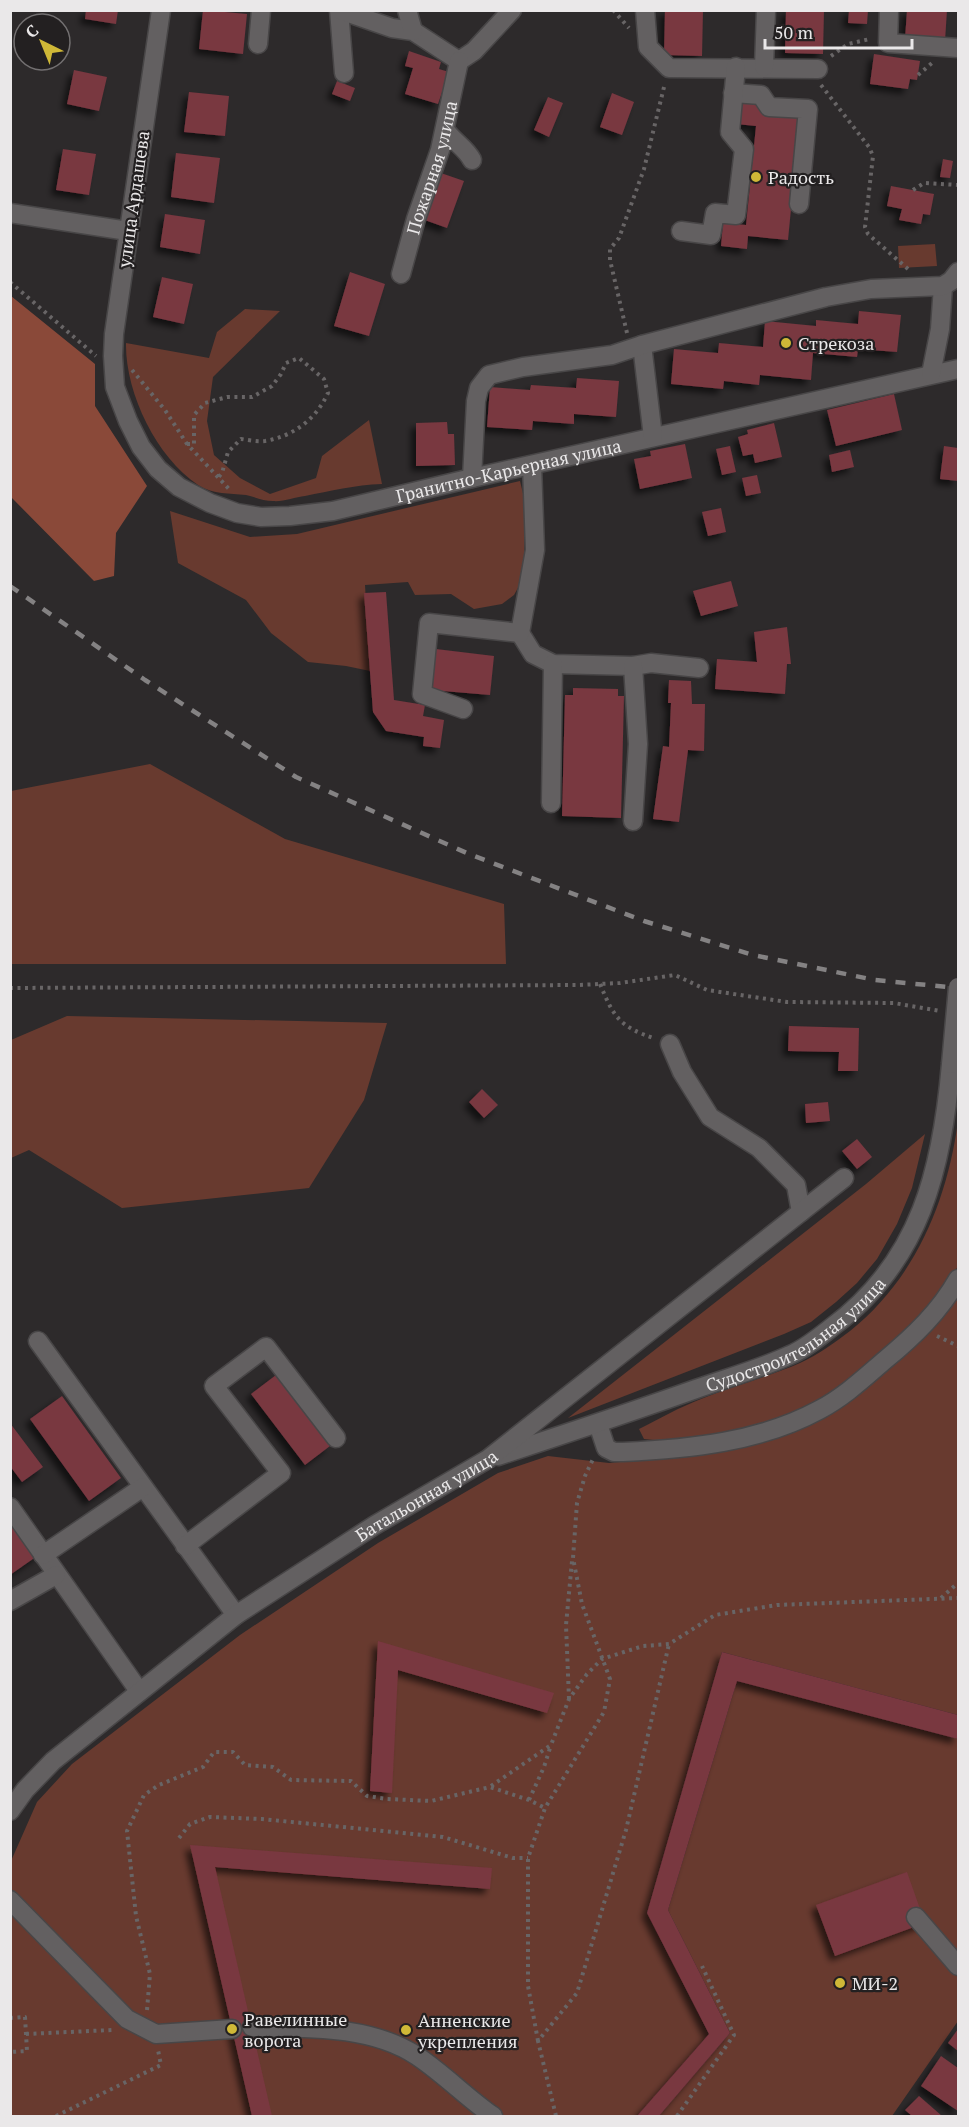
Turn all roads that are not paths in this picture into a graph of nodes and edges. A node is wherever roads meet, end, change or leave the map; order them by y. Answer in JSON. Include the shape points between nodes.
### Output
{"nodes":[{"id":1,"x":161,"y":10,"type":"edge"},
{"id":2,"x":261,"y":10,"type":"edge"},
{"id":3,"x":339,"y":10,"type":"edge"},
{"id":4,"x":407,"y":10,"type":"edge"},
{"id":5,"x":512,"y":10,"type":"edge"},
{"id":6,"x":645,"y":10,"type":"edge"},
{"id":7,"x":766,"y":10,"type":"edge"},
{"id":8,"x":889,"y":10,"type":"edge"},
{"id":9,"x":413,"y":31,"type":"junction"},
{"id":10,"x":258,"y":44,"type":"dead end"},
{"id":11,"x":958,"y":48,"type":"edge"},
{"id":12,"x":459,"y":61,"type":"junction"},
{"id":13,"x":764,"y":67,"type":"junction"},
{"id":14,"x":736,"y":68,"type":"junction"},
{"id":15,"x":818,"y":69,"type":"road end"},
{"id":16,"x":344,"y":73,"type":"dead end"},
{"id":17,"x":733,"y":93,"type":"junction"},
{"id":18,"x":446,"y":131,"type":"junction"},
{"id":19,"x":472,"y":160,"type":"dead end"},
{"id":20,"x":799,"y":204,"type":"dead end"},
{"id":21,"x":10,"y":213,"type":"edge"},
{"id":22,"x":128,"y":231,"type":"junction"},
{"id":23,"x":681,"y":231,"type":"dead end"},
{"id":24,"x":958,"y":272,"type":"edge"},
{"id":25,"x":401,"y":274,"type":"dead end"},
{"id":26,"x":943,"y":286,"type":"junction"},
{"id":27,"x":636,"y":347,"type":"junction"},
{"id":28,"x":958,"y":369,"type":"edge"},
{"id":29,"x":114,"y":371,"type":"joint"},
{"id":30,"x":931,"y":374,"type":"junction"},
{"id":31,"x":653,"y":437,"type":"junction"},
{"id":32,"x":532,"y":465,"type":"junction"},
{"id":33,"x":472,"y":478,"type":"junction"},
{"id":34,"x":520,"y":633,"type":"junction"},
{"id":35,"x":553,"y":664,"type":"junction"},
{"id":36,"x":633,"y":666,"type":"junction"},
{"id":37,"x":699,"y":668,"type":"dead end"},
{"id":38,"x":463,"y":710,"type":"dead end"},
{"id":39,"x":551,"y":803,"type":"dead end"},
{"id":40,"x":633,"y":820,"type":"dead end"},
{"id":41,"x":958,"y":987,"type":"edge"},
{"id":42,"x":670,"y":1044,"type":"road end"},
{"id":43,"x":844,"y":1178,"type":"dead end"},
{"id":44,"x":801,"y":1212,"type":"junction"},
{"id":45,"x":958,"y":1279,"type":"edge"},
{"id":46,"x":38,"y":1341,"type":"dead end"},
{"id":47,"x":598,"y":1424,"type":"junction"},
{"id":48,"x":336,"y":1438,"type":"dead end"},
{"id":49,"x":488,"y":1459,"type":"junction"},
{"id":50,"x":143,"y":1487,"type":"junction"},
{"id":51,"x":10,"y":1506,"type":"edge"},
{"id":52,"x":185,"y":1546,"type":"junction"},
{"id":53,"x":43,"y":1555,"type":"junction"},
{"id":54,"x":56,"y":1575,"type":"junction"},
{"id":55,"x":10,"y":1601,"type":"edge"},
{"id":56,"x":236,"y":1615,"type":"junction"},
{"id":57,"x":139,"y":1691,"type":"junction"},
{"id":58,"x":10,"y":1811,"type":"edge"},
{"id":59,"x":10,"y":1900,"type":"edge"},
{"id":60,"x":916,"y":1917,"type":"dead end"},
{"id":61,"x":958,"y":1966,"type":"edge"},
{"id":62,"x":252,"y":2027,"type":"dead end"},
{"id":63,"x":232,"y":2030,"type":"dead end"},
{"id":64,"x":493,"y":2116,"type":"edge"}],
"edges":[{"from":1,"to":22,"type":"street","name":"улица Ардашева"},
{"from":2,"to":10,"type":"street"},
{"from":3,"to":9,"type":"street"},
{"from":3,"to":16,"type":"street"},
{"from":4,"to":9,"type":"street"},
{"from":5,"to":12,"type":"street","via":[[474,51]]},
{"from":6,"to":14,"type":"street","via":[[648,47],[669,68]]},
{"from":7,"to":13,"type":"street"},
{"from":8,"to":11,"type":"street","via":[[888,43]]},
{"from":9,"to":12,"type":"street"},
{"from":12,"to":18,"type":"street","name":"Пожарная улица"},
{"from":13,"to":14,"type":"street"},
{"from":13,"to":15,"type":"street"},
{"from":14,"to":17,"type":"street"},
{"from":17,"to":20,"type":"street","via":[[760,95],[769,107],[808,109]]},
{"from":17,"to":23,"type":"street","via":[[730,132],[744,149],[736,216],[715,213],[711,235]]},
{"from":18,"to":19,"type":"street"},
{"from":18,"to":25,"type":"street","name":"Пожарная улица"},
{"from":21,"to":22,"type":"street"},
{"from":22,"to":29,"type":"street","name":"улица Ардашева"},
{"from":24,"to":26,"type":"street"},
{"from":26,"to":27,"type":"street","via":[[871,289],[826,297]]},
{"from":26,"to":30,"type":"street"},
{"from":27,"to":31,"type":"street"},
{"from":27,"to":33,"type":"street","via":[[612,355],[489,375],[479,388],[476,401]]},
{"from":28,"to":30,"type":"street","name":"Гранитно-Карьерная улица"},
{"from":29,"to":33,"type":"street","name":"Гранитно-Карьерная улица","via":[[128,421],[158,469],[179,487],[237,513],[261,517],[333,511]]},
{"from":30,"to":31,"type":"street","name":"Гранитно-Карьерная улица"},
{"from":31,"to":32,"type":"street","name":"Гранитно-Карьерная улица"},
{"from":32,"to":33,"type":"street","name":"Гранитно-Карьерная улица"},
{"from":32,"to":34,"type":"street","via":[[535,550]]},
{"from":34,"to":35,"type":"street","via":[[533,654]]},
{"from":34,"to":38,"type":"street","via":[[429,622],[422,694]]},
{"from":35,"to":36,"type":"street"},
{"from":35,"to":39,"type":"street"},
{"from":36,"to":37,"type":"street","via":[[651,663]]},
{"from":36,"to":40,"type":"street","via":[[638,744]]},
{"from":41,"to":47,"type":"street","name":"Судостроительная улица","bridge":true,"via":[[942,1140],[928,1191],[914,1231],[870,1294],[847,1316],[792,1355]]},
{"from":42,"to":44,"type":"street","via":[[710,1117],[759,1148],[796,1185]]},
{"from":43,"to":44,"type":"street","name":"Батальонная улица"},
{"from":44,"to":49,"type":"street","name":"Батальонная улица"},
{"from":45,"to":47,"type":"street","via":[[920,1329],[854,1387],[820,1410],[767,1431],[690,1448],[614,1452],[606,1448]]},
{"from":46,"to":50,"type":"street"},
{"from":47,"to":49,"type":"street","name":"Судостроительная улица"},
{"from":48,"to":52,"type":"street","via":[[266,1347],[214,1386],[281,1473]]},
{"from":49,"to":56,"type":"street","name":"Батальонная улица","via":[[375,1525]]},
{"from":50,"to":52,"type":"street"},
{"from":50,"to":53,"type":"street"},
{"from":51,"to":53,"type":"street"},
{"from":52,"to":56,"type":"street"},
{"from":53,"to":54,"type":"street"},
{"from":54,"to":55,"type":"street"},
{"from":54,"to":57,"type":"street"},
{"from":56,"to":57,"type":"street","name":"Батальонная улица"},
{"from":57,"to":58,"type":"street","name":"Батальонная улица","via":[[53,1761]]},
{"from":59,"to":63,"type":"street","via":[[127,2019],[151,2032]]},
{"from":60,"to":61,"type":"street"},
{"from":62,"to":64,"type":"street","via":[[380,2038],[416,2056]]}]}
